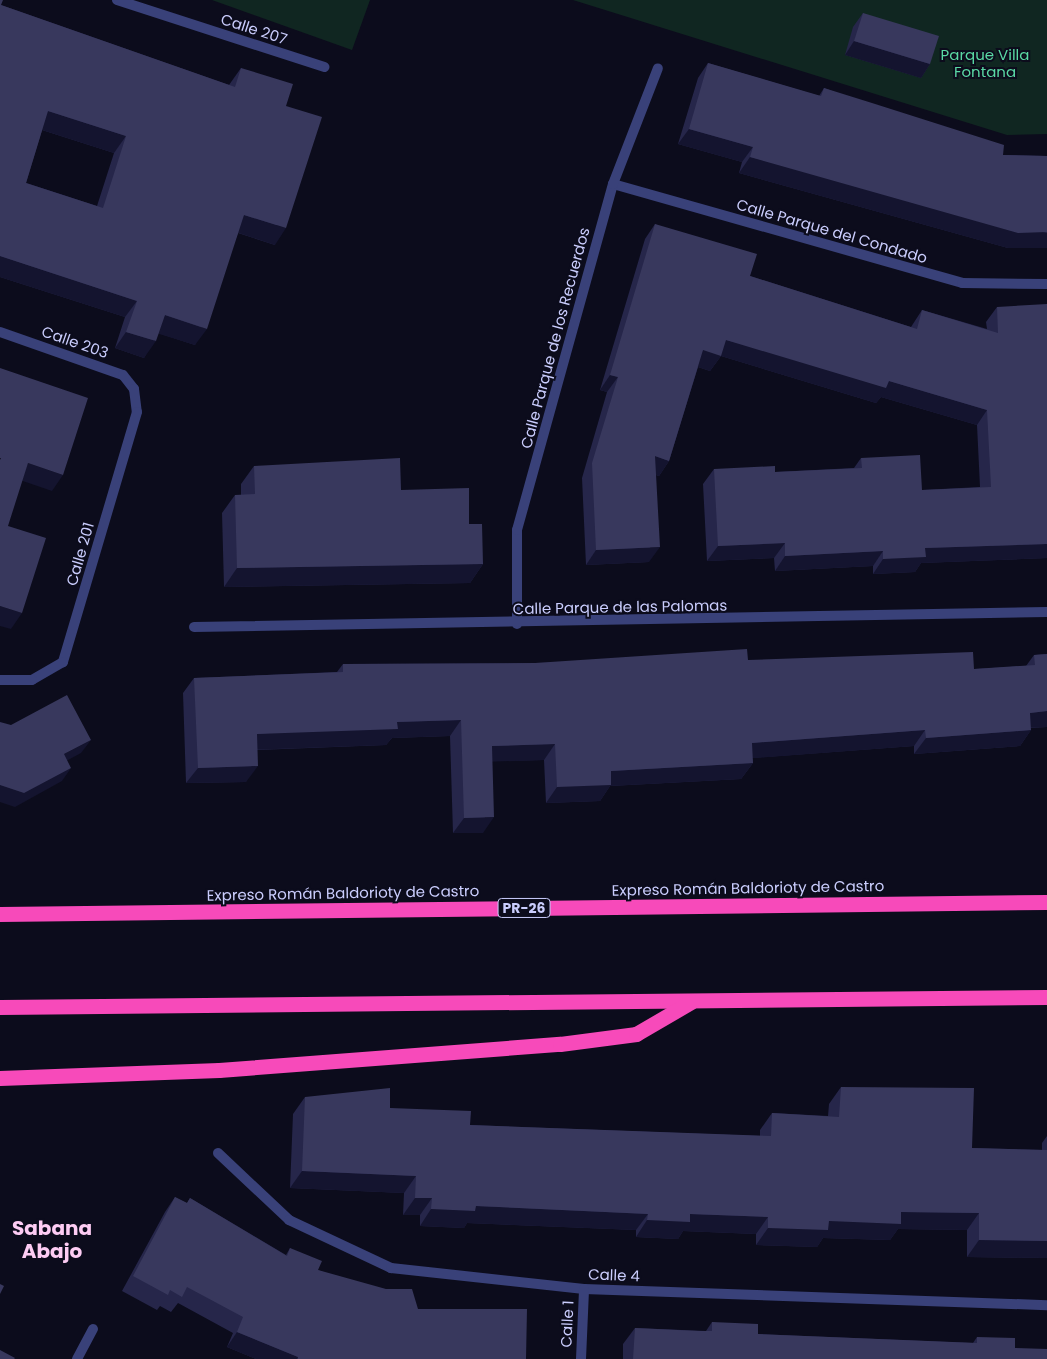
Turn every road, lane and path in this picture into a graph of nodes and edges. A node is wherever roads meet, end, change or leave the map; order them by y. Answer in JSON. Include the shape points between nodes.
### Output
{"nodes":[{"id":1,"x":117,"y":0,"type":"edge"},
{"id":2,"x":324,"y":67,"type":"dead end"},
{"id":3,"x":658,"y":68,"type":"dead end"},
{"id":4,"x":613,"y":184,"type":"junction"},
{"id":5,"x":1047,"y":284,"type":"edge"},
{"id":6,"x":0,"y":332,"type":"edge"},
{"id":7,"x":134,"y":389,"type":"joint"},
{"id":8,"x":1047,"y":612,"type":"edge"},
{"id":9,"x":517,"y":624,"type":"junction"},
{"id":10,"x":194,"y":627,"type":"dead end"},
{"id":11,"x":0,"y":680,"type":"edge"},
{"id":12,"x":1047,"y":902,"type":"edge"},
{"id":13,"x":0,"y":914,"type":"edge"},
{"id":14,"x":1047,"y":997,"type":"edge"},
{"id":15,"x":692,"y":1002,"type":"junction"},
{"id":16,"x":0,"y":1007,"type":"edge"},
{"id":17,"x":0,"y":1078,"type":"edge"},
{"id":18,"x":218,"y":1153,"type":"dead end"},
{"id":19,"x":584,"y":1290,"type":"junction"},
{"id":20,"x":1047,"y":1305,"type":"edge"},
{"id":21,"x":93,"y":1329,"type":"dead end"},
{"id":22,"x":77,"y":1359,"type":"edge"},
{"id":23,"x":581,"y":1359,"type":"edge"}],
"edges":[{"from":1,"to":2,"type":"street","name":"Calle 207"},
{"from":3,"to":4,"type":"street","name":"Calle Parque de los Recuerdos"},
{"from":4,"to":5,"type":"street","name":"Calle Parque del Condado","via":[[962,283]]},
{"from":4,"to":9,"type":"street","name":"Calle Parque de los Recuerdos","via":[[518,530]]},
{"from":6,"to":7,"type":"street","name":"Calle 203","via":[[123,375]]},
{"from":7,"to":11,"type":"street","name":"Calle 201","via":[[137,412],[64,662],[32,680]]},
{"from":8,"to":9,"type":"street","name":"Calle Parque de las Palomas"},
{"from":9,"to":10,"type":"street","name":"Calle Parque de las Palomas"},
{"from":12,"to":13,"type":"highway","name":"Expreso Román Baldorioty de Castro","number":"PR-26"},
{"from":14,"to":15,"type":"highway"},
{"from":15,"to":16,"type":"highway"},
{"from":15,"to":17,"type":"highway","via":[[636,1034],[560,1044],[220,1070]]},
{"from":18,"to":19,"type":"street","name":"Calle 4","via":[[289,1220],[391,1268]]},
{"from":19,"to":20,"type":"street","name":"Calle 4"},
{"from":19,"to":23,"type":"street","name":"Calle 1"},
{"from":21,"to":22,"type":"street"}]}
